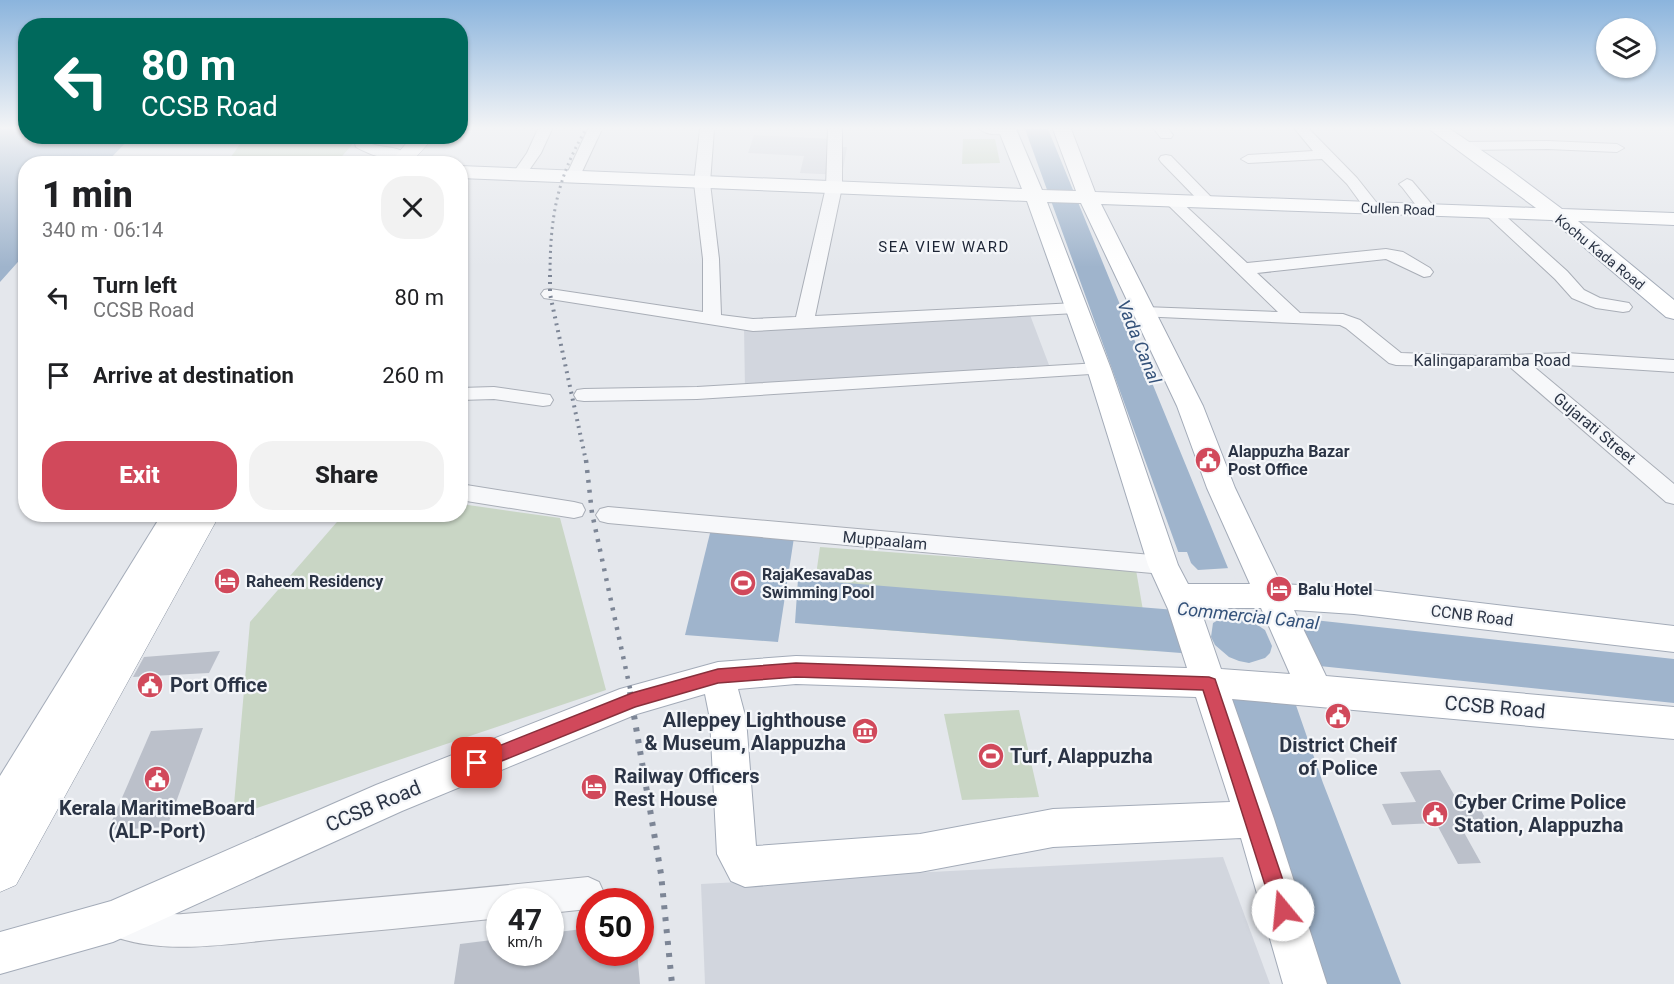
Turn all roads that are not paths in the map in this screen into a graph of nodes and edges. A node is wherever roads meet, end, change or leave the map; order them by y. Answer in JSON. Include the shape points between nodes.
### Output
{"nodes":[{"id":1,"x":554,"y":175,"type":"edge"},
{"id":2,"x":703,"y":175,"type":"edge"},
{"id":3,"x":834,"y":175,"type":"edge"},
{"id":4,"x":1028,"y":175,"type":"edge"},
{"id":5,"x":1079,"y":175,"type":"edge"},
{"id":6,"x":1182,"y":175,"type":"edge"},
{"id":7,"x":1345,"y":175,"type":"edge"},
{"id":8,"x":1503,"y":175,"type":"edge"},
{"id":9,"x":573,"y":176,"type":"joint"},
{"id":10,"x":702,"y":183,"type":"junction"},
{"id":11,"x":1407,"y":184,"type":"dead end"},
{"id":12,"x":834,"y":187,"type":"junction"},
{"id":13,"x":1038,"y":196,"type":"junction"},
{"id":14,"x":1087,"y":198,"type":"junction"},
{"id":15,"x":1171,"y":200,"type":"junction"},
{"id":16,"x":1207,"y":201,"type":"junction"},
{"id":17,"x":1372,"y":207,"type":"junction"},
{"id":18,"x":1428,"y":210,"type":"junction"},
{"id":19,"x":1493,"y":213,"type":"junction"},
{"id":20,"x":1556,"y":216,"type":"junction"},
{"id":21,"x":1674,"y":219,"type":"edge"},
{"id":22,"x":1243,"y":268,"type":"junction"},
{"id":23,"x":1424,"y":272,"type":"dead end"},
{"id":24,"x":550,"y":294,"type":"dead end"},
{"id":25,"x":1623,"y":307,"type":"dead end"},
{"id":26,"x":1076,"y":308,"type":"junction"},
{"id":27,"x":1144,"y":312,"type":"junction"},
{"id":28,"x":1674,"y":312,"type":"edge"},
{"id":29,"x":1294,"y":318,"type":"junction"},
{"id":30,"x":712,"y":319,"type":"junction"},
{"id":31,"x":804,"y":323,"type":"junction"},
{"id":32,"x":1515,"y":361,"type":"junction"},
{"id":33,"x":1674,"y":366,"type":"edge"},
{"id":34,"x":1099,"y":369,"type":"junction"},
{"id":35,"x":468,"y":394,"type":"edge"},
{"id":36,"x":584,"y":395,"type":"dead end"},
{"id":37,"x":543,"y":400,"type":"dead end"},
{"id":38,"x":468,"y":493,"type":"edge"},
{"id":39,"x":1674,"y":496,"type":"edge"},
{"id":40,"x":574,"y":510,"type":"dead end"},
{"id":41,"x":608,"y":514,"type":"dead end"},
{"id":42,"x":172,"y":522,"type":"edge"},
{"id":43,"x":198,"y":522,"type":"edge"},
{"id":44,"x":1163,"y":565,"type":"junction"},
{"id":45,"x":1185,"y":600,"type":"junction"},
{"id":46,"x":1268,"y":604,"type":"junction"},
{"id":47,"x":1674,"y":639,"type":"edge"},
{"id":48,"x":1208,"y":674,"type":"junction"},
{"id":49,"x":718,"y":676,"type":"junction"},
{"id":50,"x":1304,"y":682,"type":"junction"},
{"id":51,"x":1674,"y":723,"type":"edge"},
{"id":52,"x":0,"y":811,"type":"edge"},
{"id":53,"x":1255,"y":819,"type":"junction"},
{"id":54,"x":0,"y":869,"type":"edge"},
{"id":55,"x":486,"y":904,"type":"edge"},
{"id":56,"x":113,"y":921,"type":"junction"},
{"id":57,"x":0,"y":953,"type":"edge"},
{"id":58,"x":1305,"y":984,"type":"edge"}],
"edges":[{"from":1,"to":9,"type":"main road"},
{"from":2,"to":10,"type":"street"},
{"from":3,"to":12,"type":"street"},
{"from":4,"to":13,"type":"main road"},
{"from":5,"to":14,"type":"main road"},
{"from":6,"to":16,"type":"street"},
{"from":7,"to":17,"type":"street"},
{"from":8,"to":20,"type":"main road","name":"Kochu Kada Road"},
{"from":9,"to":10,"type":"main road"},
{"from":10,"to":12,"type":"main road"},
{"from":10,"to":30,"type":"street","via":[[711,259]]},
{"from":11,"to":18,"type":"street"},
{"from":12,"to":13,"type":"main road"},
{"from":12,"to":31,"type":"street"},
{"from":13,"to":14,"type":"main road","name":"Cullen Road"},
{"from":13,"to":26,"type":"main road"},
{"from":14,"to":15,"type":"main road","name":"Cullen Road"},
{"from":14,"to":27,"type":"main road"},
{"from":15,"to":16,"type":"main road","name":"Cullen Road"},
{"from":15,"to":22,"type":"street"},
{"from":16,"to":17,"type":"main road","name":"Cullen Road"},
{"from":17,"to":18,"type":"main road","name":"Cullen Road"},
{"from":18,"to":19,"type":"main road","name":"Cullen Road"},
{"from":19,"to":20,"type":"main road","name":"Cullen Road"},
{"from":19,"to":25,"type":"street","via":[[1578,294],[1596,303]]},
{"from":20,"to":21,"type":"main road","name":"Cullen Road"},
{"from":20,"to":28,"type":"main road","name":"Kochu Kada Road"},
{"from":22,"to":23,"type":"street","via":[[1386,254]]},
{"from":22,"to":29,"type":"street"},
{"from":24,"to":30,"type":"street"},
{"from":26,"to":31,"type":"street"},
{"from":26,"to":34,"type":"main road"},
{"from":27,"to":29,"type":"street","name":"Kalingaparamba Road"},
{"from":27,"to":46,"type":"main road","via":[[1190,406]]},
{"from":29,"to":32,"type":"street","name":"Kalingaparamba Road","via":[[1349,322],[1396,359]]},
{"from":30,"to":31,"type":"street","via":[[753,325]]},
{"from":32,"to":33,"type":"street","name":"Kalingaparamba Road","via":[[1585,360]]},
{"from":32,"to":39,"type":"street","name":"Gujarati Street"},
{"from":34,"to":36,"type":"street","via":[[697,393]]},
{"from":34,"to":44,"type":"main road"},
{"from":35,"to":37,"type":"street"},
{"from":38,"to":40,"type":"street"},
{"from":41,"to":44,"type":"street","name":"Muppaalam"},
{"from":42,"to":52,"type":"main road"},
{"from":43,"to":54,"type":"highway"},
{"from":44,"to":45,"type":"main road"},
{"from":45,"to":46,"type":"main road","name":"CCNB Road"},
{"from":45,"to":48,"type":"main road"},
{"from":46,"to":47,"type":"main road","name":"CCNB Road","via":[[1354,601]]},
{"from":46,"to":50,"type":"main road"},
{"from":48,"to":49,"type":"main road","name":"CCSB Road","via":[[796,670]]},
{"from":48,"to":50,"type":"main road","name":"CCSB Road"},
{"from":48,"to":53,"type":"main road"},
{"from":49,"to":53,"type":"main road","via":[[728,719],[737,854],[745,867],[920,853],[1053,828]]},
{"from":49,"to":56,"type":"main road","name":"CCSB Road","via":[[632,700],[400,794]]},
{"from":50,"to":51,"type":"main road","name":"CCSB Road"},
{"from":53,"to":58,"type":"main road"},
{"from":55,"to":56,"type":"street","via":[[175,931]]},
{"from":56,"to":57,"type":"main road","name":"CCSB Road"}]}
